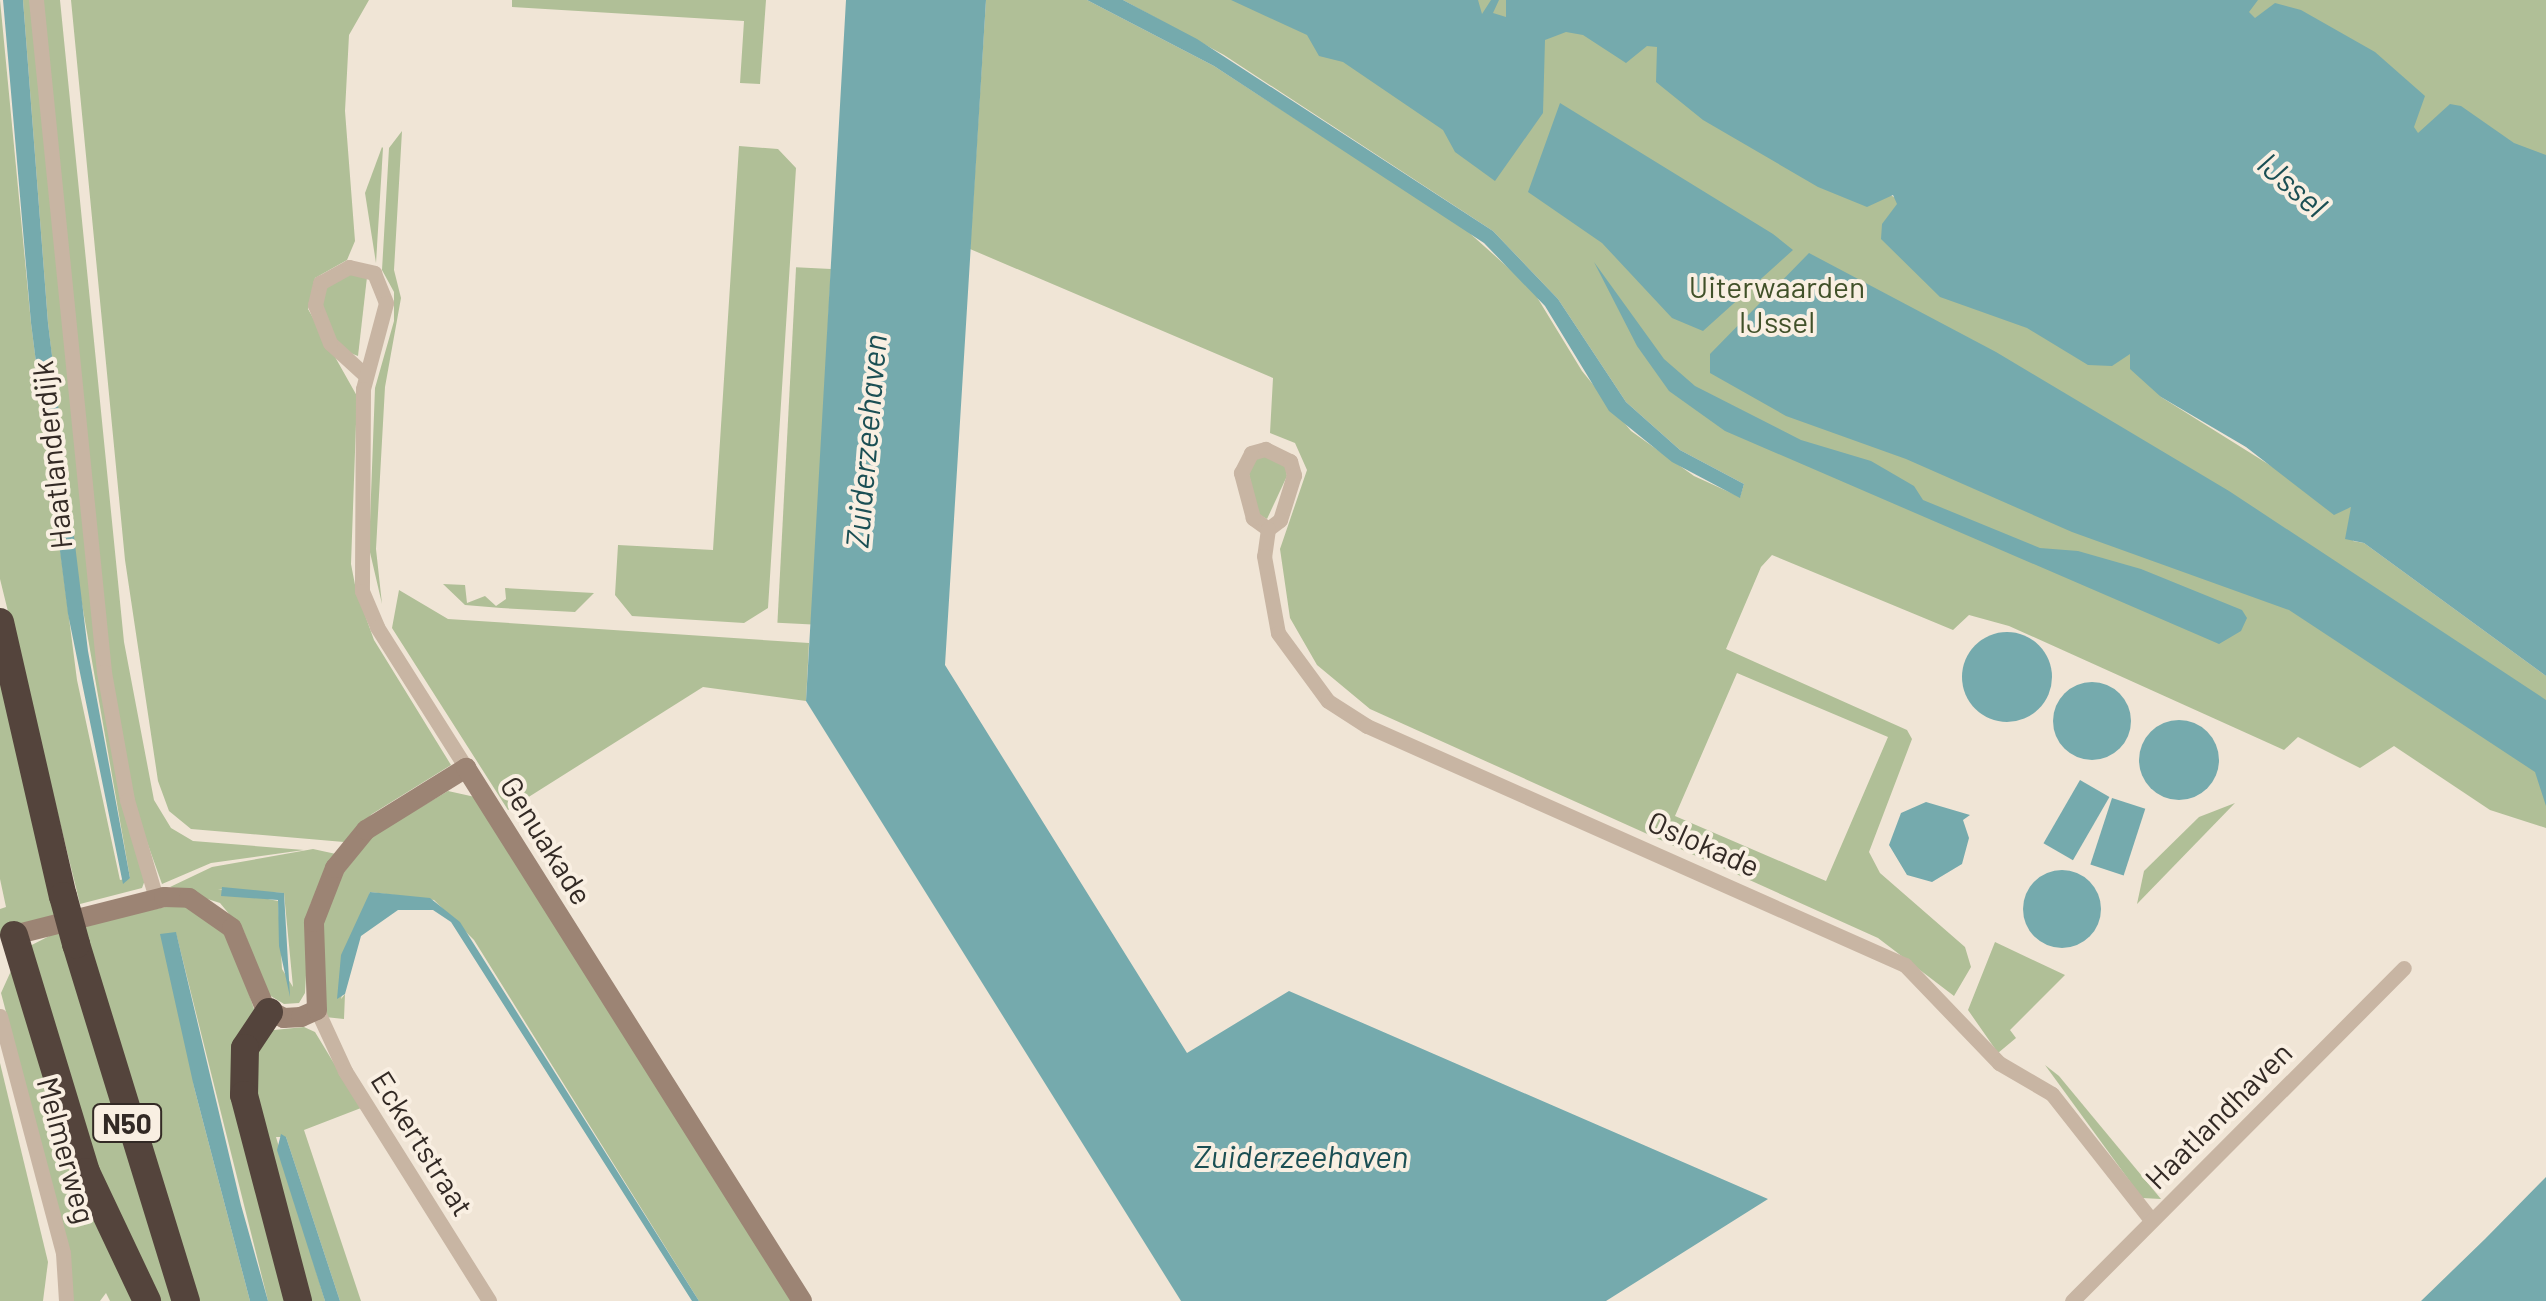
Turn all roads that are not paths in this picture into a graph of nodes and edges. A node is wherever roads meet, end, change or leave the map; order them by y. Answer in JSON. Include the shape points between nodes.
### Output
{"nodes":[{"id":1,"x":36,"y":0,"type":"edge"},
{"id":2,"x":365,"y":375,"type":"junction"},
{"id":3,"x":1268,"y":529,"type":"junction"},
{"id":4,"x":0,"y":622,"type":"edge"},
{"id":5,"x":466,"y":768,"type":"junction"},
{"id":6,"x":156,"y":898,"type":"junction"},
{"id":7,"x":7,"y":939,"type":"edge"},
{"id":8,"x":2404,"y":968,"type":"dead end"},
{"id":9,"x":317,"y":1010,"type":"junction"},
{"id":10,"x":269,"y":1012,"type":"junction"},
{"id":11,"x":0,"y":1016,"type":"edge"},
{"id":12,"x":2151,"y":1220,"type":"junction"},
{"id":13,"x":66,"y":1301,"type":"edge"},
{"id":14,"x":147,"y":1301,"type":"edge"},
{"id":15,"x":186,"y":1301,"type":"edge"},
{"id":16,"x":298,"y":1301,"type":"edge"},
{"id":17,"x":490,"y":1301,"type":"edge"},
{"id":18,"x":802,"y":1301,"type":"edge"},
{"id":19,"x":2072,"y":1301,"type":"edge"}],
"edges":[{"from":1,"to":6,"type":"street","name":"Haatlanderdijk","via":[[104,672],[127,800]]},
{"from":2,"to":2,"type":"street","name":"Genuakade","via":[[381,339],[384,292],[368,269],[343,268],[320,282],[318,316],[340,358]]},
{"from":2,"to":5,"type":"street","name":"Genuakade","via":[[362,591],[377,627]]},
{"from":3,"to":3,"type":"street","name":"Oslokade","via":[[1280,520],[1294,474],[1290,461],[1265,449],[1251,453],[1242,473],[1253,518]]},
{"from":3,"to":12,"type":"street","name":"Oslokade","via":[[1264,556],[1278,633],[1328,702],[1367,726],[1904,965],[1999,1064],[2052,1094]]},
{"from":4,"to":15,"type":"highway","number":"N50","bridge":true,"via":[[76,944]]},
{"from":5,"to":9,"type":"street","via":[[366,830],[335,868],[314,922]]},
{"from":5,"to":18,"type":"street","name":"Genuakade"},
{"from":6,"to":7,"type":"street"},
{"from":6,"to":10,"type":"street","via":[[189,898],[228,922]]},
{"from":7,"to":14,"type":"highway","number":"N50","via":[[86,1172]]},
{"from":8,"to":12,"type":"street","name":"Haatlandhaven"},
{"from":9,"to":10,"type":"street","via":[[290,1018]]},
{"from":9,"to":17,"type":"street","name":"Eckertstraat","via":[[345,1071]]},
{"from":10,"to":16,"type":"highway","via":[[245,1048],[244,1096]]},
{"from":11,"to":13,"type":"street","name":"Melmerweg","via":[[63,1253]]},
{"from":12,"to":19,"type":"street","name":"Haatlandhaven"}]}
